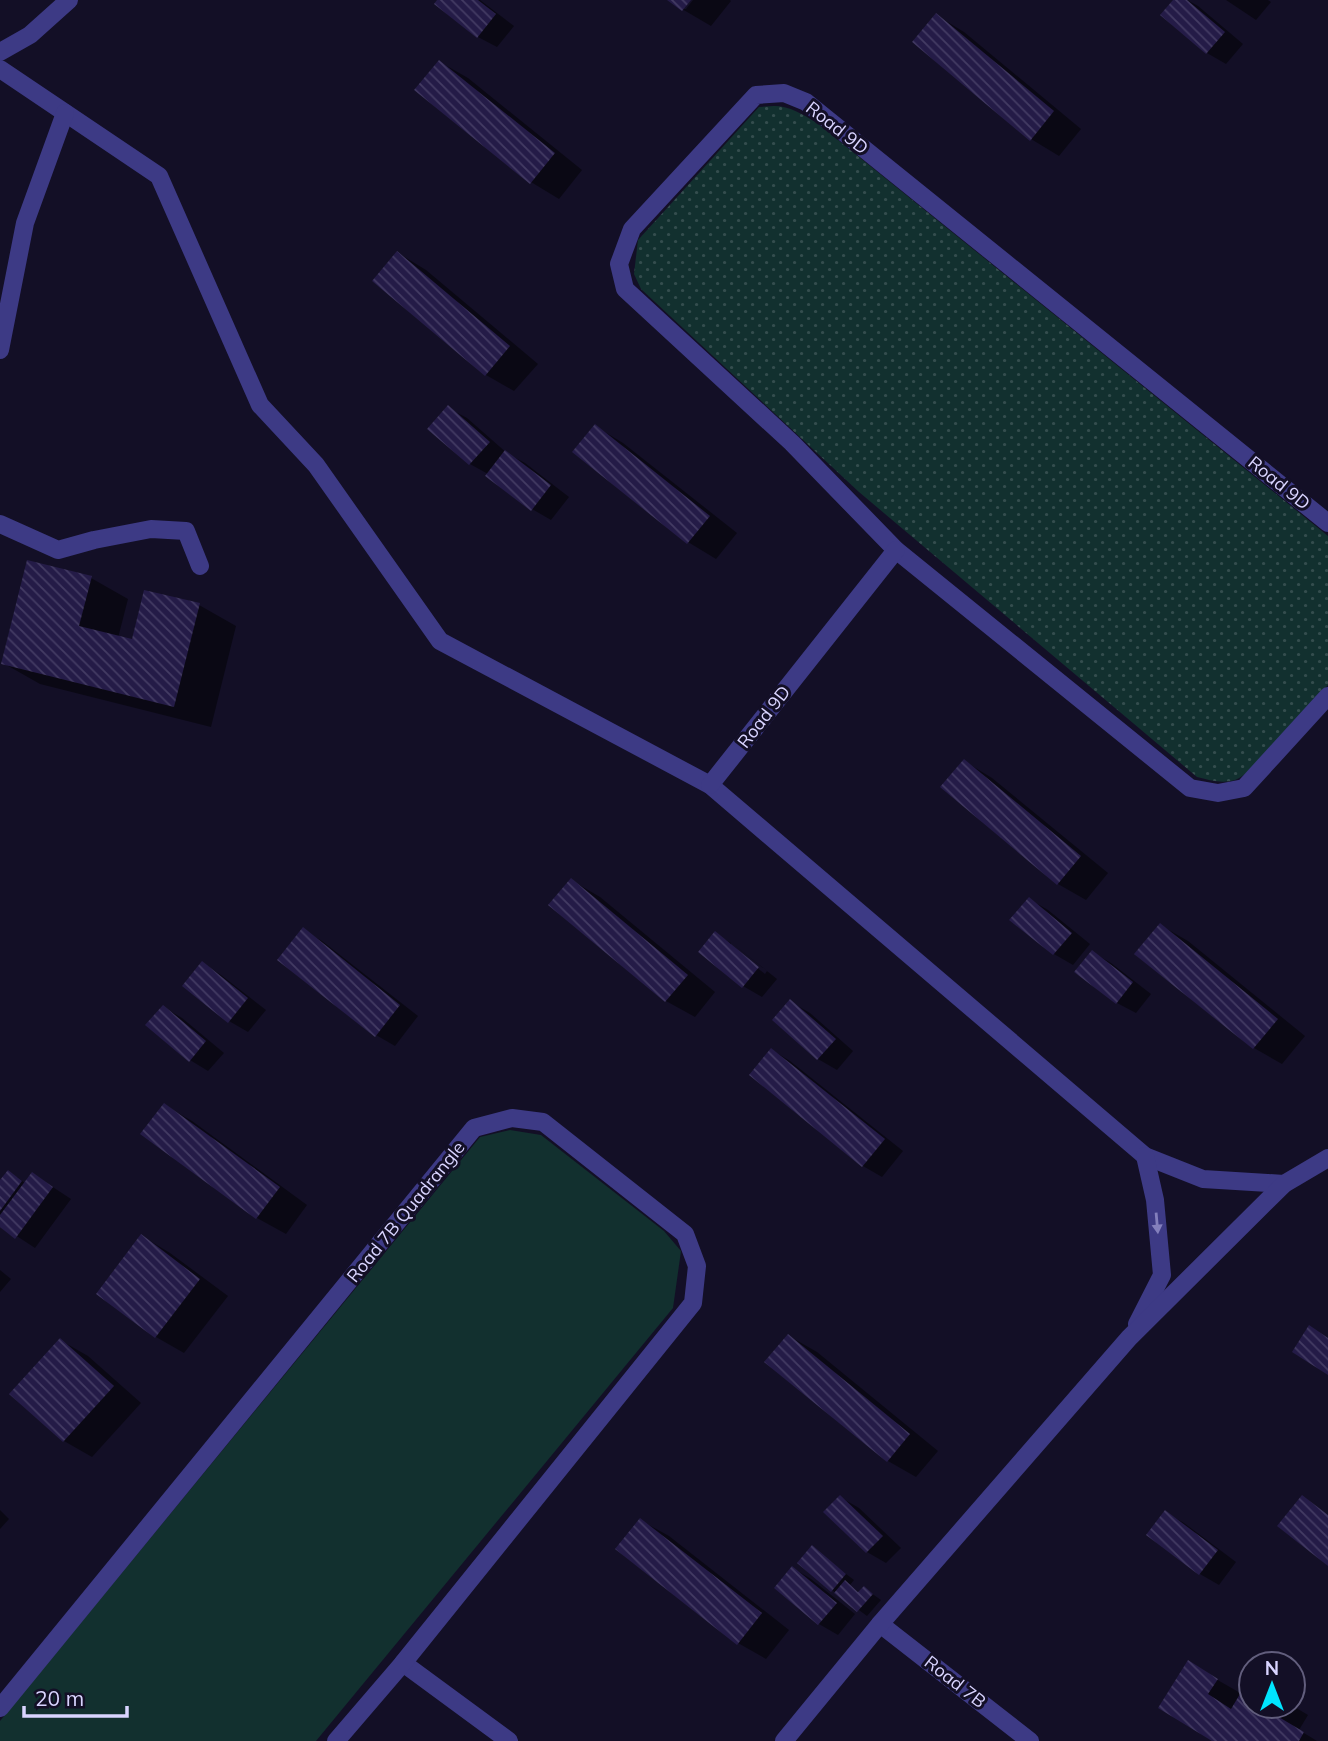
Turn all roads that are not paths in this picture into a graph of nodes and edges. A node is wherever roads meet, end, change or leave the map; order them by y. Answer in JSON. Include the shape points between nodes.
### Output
{"nodes":[{"id":1,"x":69,"y":0,"type":"edge"},
{"id":2,"x":0,"y":52,"type":"edge"},
{"id":3,"x":0,"y":69,"type":"edge"},
{"id":4,"x":65,"y":113,"type":"junction"},
{"id":5,"x":0,"y":351,"type":"edge"},
{"id":6,"x":1328,"y":523,"type":"edge"},
{"id":7,"x":0,"y":524,"type":"edge"},
{"id":8,"x":896,"y":550,"type":"junction"},
{"id":9,"x":200,"y":566,"type":"dead end"},
{"id":10,"x":1328,"y":696,"type":"edge"},
{"id":11,"x":710,"y":785,"type":"junction"},
{"id":12,"x":1145,"y":1156,"type":"junction"},
{"id":13,"x":1328,"y":1157,"type":"edge"},
{"id":14,"x":1284,"y":1184,"type":"junction"},
{"id":15,"x":1129,"y":1338,"type":"junction"},
{"id":16,"x":880,"y":1623,"type":"junction"},
{"id":17,"x":403,"y":1663,"type":"junction"},
{"id":18,"x":0,"y":1708,"type":"edge"},
{"id":19,"x":336,"y":1741,"type":"edge"},
{"id":20,"x":509,"y":1741,"type":"edge"},
{"id":21,"x":784,"y":1741,"type":"edge"},
{"id":22,"x":1030,"y":1741,"type":"edge"}],
"edges":[{"from":1,"to":2,"type":"street","via":[[30,35]]},
{"from":3,"to":4,"type":"street"},
{"from":4,"to":5,"type":"street","via":[[25,223]]},
{"from":4,"to":11,"type":"street","via":[[159,176],[260,405],[316,465],[440,641]]},
{"from":6,"to":8,"type":"street","name":"Road 9D","via":[[806,102],[784,93],[756,95],[632,229],[619,264],[625,289],[792,443]]},
{"from":7,"to":9,"type":"street","via":[[58,550],[151,529],[186,531]]},
{"from":8,"to":10,"type":"street","name":"Road 9D","via":[[1190,788],[1218,793],[1244,788]]},
{"from":8,"to":11,"type":"street","name":"Road 9D"},
{"from":11,"to":12,"type":"street"},
{"from":12,"to":14,"type":"street","via":[[1203,1179]]},
{"from":12,"to":15,"type":"street","one_way":true,"via":[[1155,1199],[1162,1275]]},
{"from":13,"to":14,"type":"street"},
{"from":14,"to":15,"type":"street"},
{"from":15,"to":16,"type":"street"},
{"from":16,"to":21,"type":"street"},
{"from":16,"to":22,"type":"street","name":"Road 7B"},
{"from":17,"to":18,"type":"street","name":"Road 7B Quadrangle","via":[[693,1303],[697,1266],[685,1234],[543,1122],[512,1118],[474,1128]]},
{"from":17,"to":19,"type":"street","name":"Road 7B Quadrangle"},
{"from":17,"to":20,"type":"street"}]}
